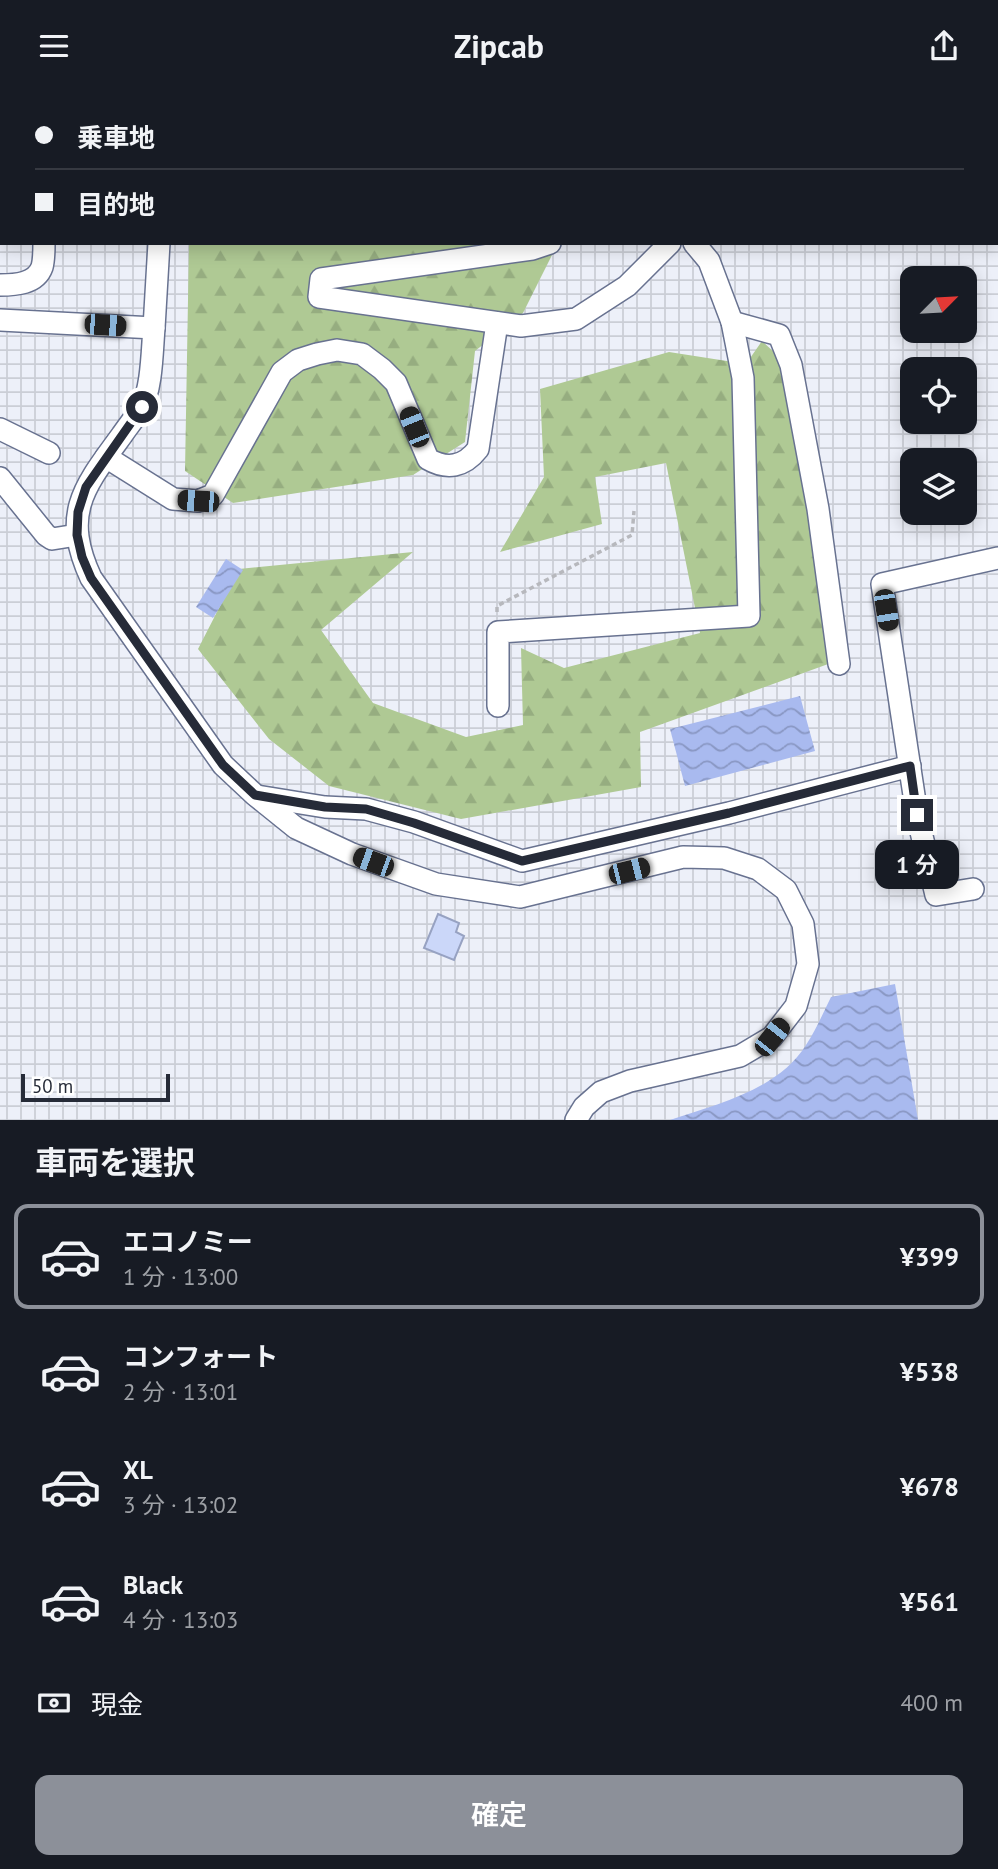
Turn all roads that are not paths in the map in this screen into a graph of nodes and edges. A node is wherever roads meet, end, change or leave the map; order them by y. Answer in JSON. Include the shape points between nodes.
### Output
{"nodes":[{"id":1,"x":44,"y":245,"type":"edge"},
{"id":2,"x":159,"y":245,"type":"edge"},
{"id":3,"x":544,"y":245,"type":"edge"},
{"id":4,"x":668,"y":245,"type":"edge"},
{"id":5,"x":696,"y":245,"type":"edge"},
{"id":6,"x":0,"y":285,"type":"edge"},
{"id":7,"x":0,"y":320,"type":"edge"},
{"id":8,"x":732,"y":321,"type":"junction"},
{"id":9,"x":497,"y":323,"type":"junction"},
{"id":10,"x":154,"y":328,"type":"junction"},
{"id":11,"x":0,"y":429,"type":"edge"},
{"id":12,"x":49,"y":453,"type":"dead end"},
{"id":13,"x":106,"y":457,"type":"junction"},
{"id":14,"x":0,"y":478,"type":"edge"},
{"id":15,"x":77,"y":535,"type":"junction"},
{"id":16,"x":998,"y":558,"type":"edge"},
{"id":17,"x":839,"y":664,"type":"dead end"},
{"id":18,"x":498,"y":706,"type":"dead end"},
{"id":19,"x":910,"y":766,"type":"junction"},
{"id":20,"x":255,"y":795,"type":"junction"},
{"id":21,"x":973,"y":889,"type":"dead end"},
{"id":22,"x":576,"y":1120,"type":"edge"}],
"edges":[{"from":1,"to":6,"type":"street","via":[[38,274],[16,285]]},
{"from":2,"to":10,"type":"street"},
{"from":3,"to":9,"type":"street","via":[[321,279],[319,297]]},
{"from":4,"to":9,"type":"street","via":[[626,286],[576,319],[521,326]]},
{"from":5,"to":8,"type":"street","via":[[709,261]]},
{"from":7,"to":10,"type":"street"},
{"from":8,"to":17,"type":"street","via":[[779,335],[791,365],[818,509]]},
{"from":8,"to":18,"type":"street","via":[[743,378],[749,616],[498,632]]},
{"from":9,"to":13,"type":"street","via":[[478,449],[462,463],[439,465],[428,459],[396,383],[362,354],[337,350],[298,360],[282,372],[212,495],[198,501],[173,499]]},
{"from":10,"to":13,"type":"street","via":[[142,407]]},
{"from":11,"to":12,"type":"street"},
{"from":13,"to":15,"type":"street","via":[[86,487]]},
{"from":14,"to":15,"type":"street","via":[[46,535],[52,539]]},
{"from":15,"to":20,"type":"street","via":[[91,578],[223,765]]},
{"from":16,"to":19,"type":"street","via":[[882,584]]},
{"from":19,"to":20,"type":"street","via":[[522,861],[366,809]]},
{"from":19,"to":21,"type":"street","via":[[936,895]]},
{"from":20,"to":22,"type":"street","via":[[296,828],[436,884],[520,897],[683,857],[724,858],[758,869],[786,890],[803,923],[808,964],[796,1006],[772,1037],[740,1056],[601,1092]]}]}
